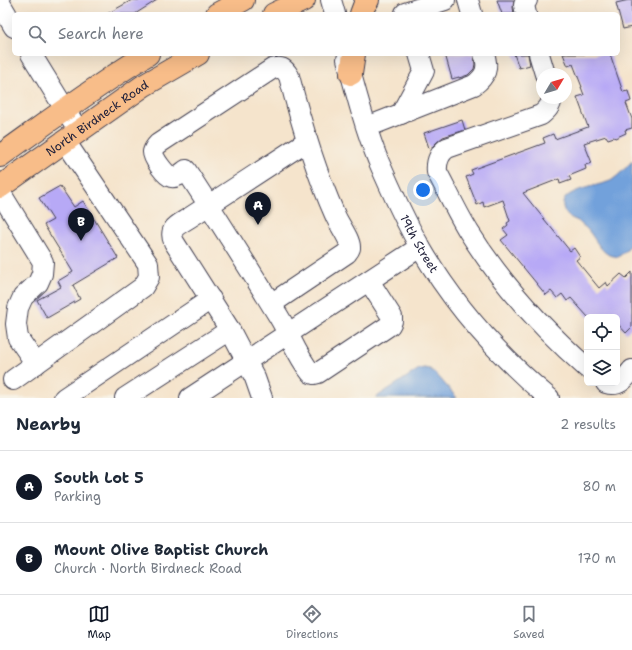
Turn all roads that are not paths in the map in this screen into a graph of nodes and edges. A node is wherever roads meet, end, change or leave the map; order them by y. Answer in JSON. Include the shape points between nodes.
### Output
{"nodes":[{"id":1,"x":243,"y":0,"type":"edge"},
{"id":2,"x":304,"y":0,"type":"edge"},
{"id":3,"x":331,"y":0,"type":"edge"},
{"id":4,"x":368,"y":0,"type":"edge"},
{"id":5,"x":468,"y":0,"type":"edge"},
{"id":6,"x":527,"y":0,"type":"edge"},
{"id":7,"x":0,"y":3,"type":"edge"},
{"id":8,"x":436,"y":3,"type":"edge"},
{"id":9,"x":221,"y":12,"type":"edge"},
{"id":10,"x":278,"y":12,"type":"edge"},
{"id":11,"x":334,"y":12,"type":"edge"},
{"id":12,"x":362,"y":12,"type":"edge"},
{"id":13,"x":408,"y":12,"type":"edge"},
{"id":14,"x":471,"y":12,"type":"edge"},
{"id":15,"x":526,"y":12,"type":"edge"},
{"id":16,"x":12,"y":24,"type":"edge"},
{"id":17,"x":32,"y":56,"type":"edge"},
{"id":18,"x":145,"y":56,"type":"edge"},
{"id":19,"x":195,"y":56,"type":"edge"},
{"id":20,"x":419,"y":56,"type":"edge"},
{"id":21,"x":484,"y":56,"type":"edge"},
{"id":22,"x":540,"y":56,"type":"edge"},
{"id":23,"x":350,"y":61,"type":"edge"},
{"id":24,"x":543,"y":68,"type":"edge"},
{"id":25,"x":551,"y":104,"type":"edge"},
{"id":26,"x":65,"y":109,"type":"junction"},
{"id":27,"x":401,"y":114,"type":"junction"},
{"id":28,"x":367,"y":127,"type":"junction"},
{"id":29,"x":72,"y":136,"type":"junction"},
{"id":30,"x":307,"y":140,"type":"junction"},
{"id":31,"x":0,"y":156,"type":"edge"},
{"id":32,"x":0,"y":187,"type":"edge"},
{"id":33,"x":0,"y":192,"type":"edge"},
{"id":34,"x":208,"y":205,"type":"junction"},
{"id":35,"x":420,"y":247,"type":"junction"},
{"id":36,"x":369,"y":281,"type":"junction"},
{"id":37,"x":211,"y":299,"type":"junction"},
{"id":38,"x":271,"y":304,"type":"junction"},
{"id":39,"x":230,"y":330,"type":"junction"},
{"id":40,"x":288,"y":333,"type":"junction"},
{"id":41,"x":246,"y":362,"type":"junction"},
{"id":42,"x":36,"y":364,"type":"junction"},
{"id":43,"x":584,"y":365,"type":"edge"},
{"id":44,"x":632,"y":370,"type":"edge"},
{"id":45,"x":13,"y":380,"type":"dead end"},
{"id":46,"x":620,"y":382,"type":"edge"},
{"id":47,"x":89,"y":391,"type":"edge"},
{"id":48,"x":260,"y":397,"type":"edge"},
{"id":49,"x":64,"y":398,"type":"edge"},
{"id":50,"x":125,"y":398,"type":"edge"},
{"id":51,"x":190,"y":398,"type":"edge"},
{"id":52,"x":549,"y":398,"type":"edge"}],
"edges":[{"from":1,"to":9,"type":"main road"},
{"from":2,"to":10,"type":"main road"},
{"from":3,"to":11,"type":"street"},
{"from":4,"to":12,"type":"main road"},
{"from":5,"to":14,"type":"street"},
{"from":6,"to":15,"type":"street","via":[[524,5]]},
{"from":7,"to":16,"type":"street"},
{"from":8,"to":13,"type":"street"},
{"from":17,"to":26,"type":"street"},
{"from":18,"to":26,"type":"main road"},
{"from":19,"to":29,"type":"main road","name":"North Birdneck Road","via":[[143,86]]},
{"from":20,"to":27,"type":"street","via":[[424,71]]},
{"from":21,"to":27,"type":"street","via":[[486,70],[474,85]]},
{"from":22,"to":24,"type":"street"},
{"from":23,"to":28,"type":"street","name":"19th Street"},
{"from":25,"to":43,"type":"street","via":[[541,115],[447,148],[437,160],[436,166],[468,232],[503,282]]},
{"from":26,"to":29,"type":"street"},
{"from":26,"to":31,"type":"main road"},
{"from":27,"to":28,"type":"street"},
{"from":28,"to":35,"type":"street","name":"19th Street","via":[[396,201]]},
{"from":29,"to":32,"type":"main road","name":"North Birdneck Road"},
{"from":29,"to":42,"type":"street","via":[[148,264],[149,277],[143,287]]},
{"from":30,"to":34,"type":"street"},
{"from":30,"to":34,"type":"street","via":[[289,76],[282,68],[272,69],[158,144],[153,150],[155,158],[168,175],[175,177],[186,170]]},
{"from":30,"to":38,"type":"street","via":[[350,250]]},
{"from":33,"to":42,"type":"street","via":[[43,262],[38,283],[24,297],[18,308],[16,324],[18,338]]},
{"from":34,"to":37,"type":"street","via":[[174,229],[172,237]]},
{"from":34,"to":38,"type":"street"},
{"from":35,"to":36,"type":"street"},
{"from":35,"to":52,"type":"street","name":"19th Street","via":[[468,316],[498,350]]},
{"from":36,"to":40,"type":"street"},
{"from":36,"to":40,"type":"street","via":[[392,316],[392,322],[322,371],[314,374],[308,369]]},
{"from":37,"to":39,"type":"street"},
{"from":37,"to":47,"type":"street"},
{"from":38,"to":40,"type":"street"},
{"from":39,"to":41,"type":"street"},
{"from":39,"to":50,"type":"street"},
{"from":40,"to":41,"type":"street"},
{"from":41,"to":48,"type":"street"},
{"from":41,"to":51,"type":"street"},
{"from":42,"to":45,"type":"street"},
{"from":44,"to":46,"type":"street"},
{"from":47,"to":49,"type":"street"}]}
